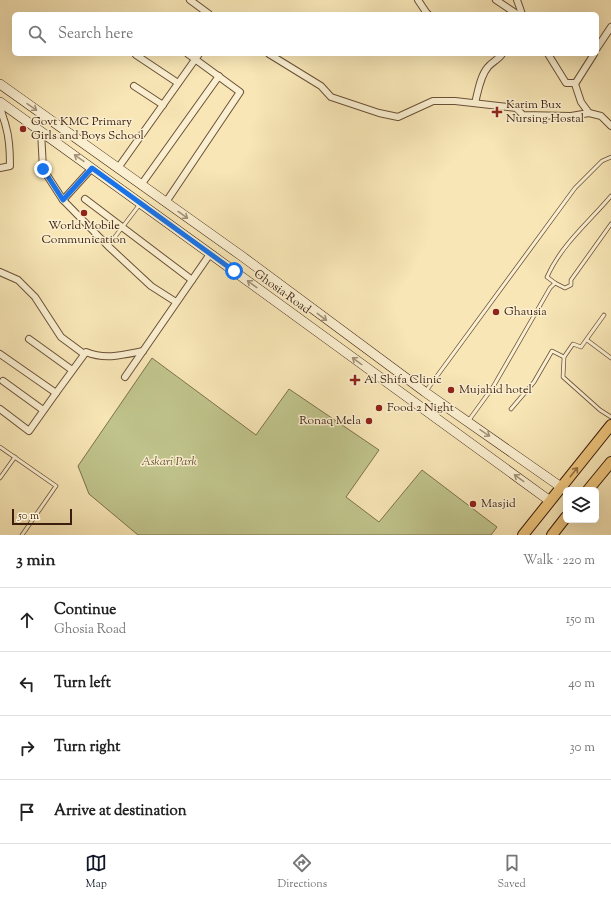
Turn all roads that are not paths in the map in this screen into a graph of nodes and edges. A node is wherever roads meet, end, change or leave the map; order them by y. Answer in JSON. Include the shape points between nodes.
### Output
{"nodes":[{"id":1,"x":190,"y":0,"type":"edge"},
{"id":2,"x":418,"y":0,"type":"edge"},
{"id":3,"x":496,"y":0,"type":"edge"},
{"id":4,"x":517,"y":0,"type":"edge"},
{"id":5,"x":206,"y":12,"type":"edge"},
{"id":6,"x":426,"y":12,"type":"edge"},
{"id":7,"x":514,"y":12,"type":"edge"},
{"id":8,"x":521,"y":12,"type":"edge"},
{"id":9,"x":611,"y":27,"type":"edge"},
{"id":10,"x":599,"y":45,"type":"edge"},
{"id":11,"x":138,"y":56,"type":"edge"},
{"id":12,"x":197,"y":56,"type":"edge"},
{"id":13,"x":272,"y":56,"type":"edge"},
{"id":14,"x":501,"y":56,"type":"edge"},
{"id":15,"x":549,"y":56,"type":"edge"},
{"id":16,"x":593,"y":56,"type":"edge"},
{"id":17,"x":219,"y":76,"type":"junction"},
{"id":18,"x":178,"y":83,"type":"junction"},
{"id":19,"x":575,"y":83,"type":"junction"},
{"id":20,"x":0,"y":84,"type":"edge"},
{"id":21,"x":134,"y":86,"type":"dead end"},
{"id":22,"x":1,"y":102,"type":"edge"},
{"id":23,"x":475,"y":103,"type":"junction"},
{"id":24,"x":163,"y":105,"type":"junction"},
{"id":25,"x":589,"y":113,"type":"junction"},
{"id":26,"x":611,"y":126,"type":"edge"},
{"id":27,"x":41,"y":131,"type":"junction"},
{"id":28,"x":611,"y":157,"type":"edge"},
{"id":29,"x":0,"y":168,"type":"edge"},
{"id":30,"x":92,"y":168,"type":"junction"},
{"id":31,"x":118,"y":168,"type":"junction"},
{"id":32,"x":141,"y":185,"type":"junction"},
{"id":33,"x":611,"y":196,"type":"edge"},
{"id":34,"x":85,"y":199,"type":"dead end"},
{"id":35,"x":63,"y":200,"type":"junction"},
{"id":36,"x":166,"y":202,"type":"junction"},
{"id":37,"x":142,"y":203,"type":"junction"},
{"id":38,"x":611,"y":224,"type":"edge"},
{"id":39,"x":122,"y":228,"type":"junction"},
{"id":40,"x":212,"y":235,"type":"junction"},
{"id":41,"x":108,"y":246,"type":"junction"},
{"id":42,"x":202,"y":248,"type":"junction"},
{"id":43,"x":210,"y":254,"type":"junction"},
{"id":44,"x":0,"y":272,"type":"edge"},
{"id":45,"x":192,"y":280,"type":"junction"},
{"id":46,"x":555,"y":284,"type":"junction"},
{"id":47,"x":176,"y":302,"type":"junction"},
{"id":48,"x":604,"y":315,"type":"dead end"},
{"id":49,"x":29,"y":340,"type":"dead end"},
{"id":50,"x":587,"y":340,"type":"junction"},
{"id":51,"x":143,"y":351,"type":"junction"},
{"id":52,"x":0,"y":354,"type":"edge"},
{"id":53,"x":84,"y":354,"type":"junction"},
{"id":54,"x":564,"y":357,"type":"junction"},
{"id":55,"x":611,"y":358,"type":"edge"},
{"id":56,"x":72,"y":370,"type":"junction"},
{"id":57,"x":125,"y":376,"type":"dead end"},
{"id":58,"x":3,"y":381,"type":"dead end"},
{"id":59,"x":425,"y":392,"type":"junction"},
{"id":60,"x":56,"y":393,"type":"junction"},
{"id":61,"x":0,"y":409,"type":"edge"},
{"id":62,"x":511,"y":409,"type":"dead end"},
{"id":63,"x":43,"y":410,"type":"junction"},
{"id":64,"x":611,"y":417,"type":"edge"},
{"id":65,"x":468,"y":422,"type":"junction"},
{"id":66,"x":611,"y":425,"type":"edge"},
{"id":67,"x":0,"y":446,"type":"edge"},
{"id":68,"x":15,"y":457,"type":"junction"},
{"id":69,"x":611,"y":462,"type":"edge"},
{"id":70,"x":0,"y":478,"type":"edge"},
{"id":71,"x":561,"y":487,"type":"junction"},
{"id":72,"x":590,"y":487,"type":"edge"},
{"id":73,"x":550,"y":501,"type":"junction"},
{"id":74,"x":563,"y":521,"type":"edge"},
{"id":75,"x":22,"y":535,"type":"edge"},
{"id":76,"x":523,"y":535,"type":"edge"},
{"id":77,"x":552,"y":535,"type":"edge"}],
"edges":[{"from":1,"to":5,"type":"street"},
{"from":2,"to":6,"type":"street"},
{"from":3,"to":7,"type":"street"},
{"from":4,"to":8,"type":"street"},
{"from":9,"to":10,"type":"street"},
{"from":11,"to":18,"type":"street"},
{"from":12,"to":17,"type":"street"},
{"from":12,"to":18,"type":"street"},
{"from":13,"to":23,"type":"street","via":[[321,86],[331,97],[379,113],[398,117],[433,101]]},
{"from":14,"to":23,"type":"street","via":[[488,66],[482,77]]},
{"from":15,"to":19,"type":"street","via":[[566,83]]},
{"from":16,"to":19,"type":"street"},
{"from":17,"to":32,"type":"street"},
{"from":17,"to":36,"type":"street","via":[[240,92]]},
{"from":18,"to":24,"type":"street"},
{"from":19,"to":25,"type":"street","via":[[581,102]]},
{"from":20,"to":31,"type":"main road","one_way":true},
{"from":21,"to":24,"type":"street"},
{"from":22,"to":27,"type":"main road","name":"Ghosia Road"},
{"from":22,"to":29,"type":"street","via":[[0,112],[6,126],[10,166]]},
{"from":23,"to":25,"type":"street","via":[[516,108],[524,115],[571,116]]},
{"from":24,"to":31,"type":"street"},
{"from":25,"to":26,"type":"street","via":[[601,116]]},
{"from":30,"to":27,"type":"main road","name":"Ghosia Road","one_way":true},
{"from":27,"to":35,"type":"street","via":[[43,169]]},
{"from":28,"to":59,"type":"lane","via":[[602,161],[574,188]]},
{"from":30,"to":35,"type":"street"},
{"from":30,"to":37,"type":"main road","name":"Ghosia Road"},
{"from":31,"to":32,"type":"main road"},
{"from":32,"to":36,"type":"main road"},
{"from":33,"to":46,"type":"lane","via":[[572,238],[551,269],[547,277]]},
{"from":34,"to":39,"type":"street"},
{"from":35,"to":41,"type":"street"},
{"from":36,"to":40,"type":"main road","one_way":true},
{"from":37,"to":39,"type":"lane"},
{"from":37,"to":42,"type":"main road","name":"Ghosia Road"},
{"from":38,"to":46,"type":"lane","via":[[571,280],[571,286],[565,288]]},
{"from":39,"to":41,"type":"lane"},
{"from":39,"to":45,"type":"street"},
{"from":40,"to":42,"type":"main road"},
{"from":40,"to":59,"type":"main road","one_way":true},
{"from":41,"to":47,"type":"street","via":[[151,286]]},
{"from":42,"to":43,"type":"main road","name":"Ghosia Road"},
{"from":43,"to":45,"type":"street"},
{"from":73,"to":43,"type":"main road","name":"Ghosia Road","one_way":true},
{"from":44,"to":53,"type":"street","via":[[18,280],[35,297],[61,337]]},
{"from":45,"to":47,"type":"street"},
{"from":46,"to":65,"type":"lane","via":[[550,288],[493,387]]},
{"from":47,"to":51,"type":"street"},
{"from":48,"to":50,"type":"lane"},
{"from":49,"to":56,"type":"street"},
{"from":50,"to":54,"type":"lane","via":[[581,347],[573,344]]},
{"from":50,"to":55,"type":"lane"},
{"from":51,"to":53,"type":"street","via":[[113,357],[94,356],[86,352]]},
{"from":51,"to":57,"type":"street"},
{"from":52,"to":60,"type":"street"},
{"from":53,"to":56,"type":"street"},
{"from":54,"to":62,"type":"lane","via":[[552,351],[534,382]]},
{"from":54,"to":64,"type":"lane","via":[[564,378]]},
{"from":56,"to":60,"type":"street"},
{"from":58,"to":63,"type":"street"},
{"from":59,"to":65,"type":"main road"},
{"from":60,"to":63,"type":"street"},
{"from":61,"to":63,"type":"street","via":[[29,431]]},
{"from":65,"to":71,"type":"main road","one_way":true},
{"from":71,"to":66,"type":"main road","one_way":true},
{"from":67,"to":68,"type":"lane"},
{"from":68,"to":70,"type":"lane"},
{"from":68,"to":75,"type":"lane","via":[[56,486]]},
{"from":69,"to":72,"type":"main road"},
{"from":71,"to":73,"type":"main road"},
{"from":73,"to":76,"type":"main road"},
{"from":74,"to":77,"type":"main road"}]}
